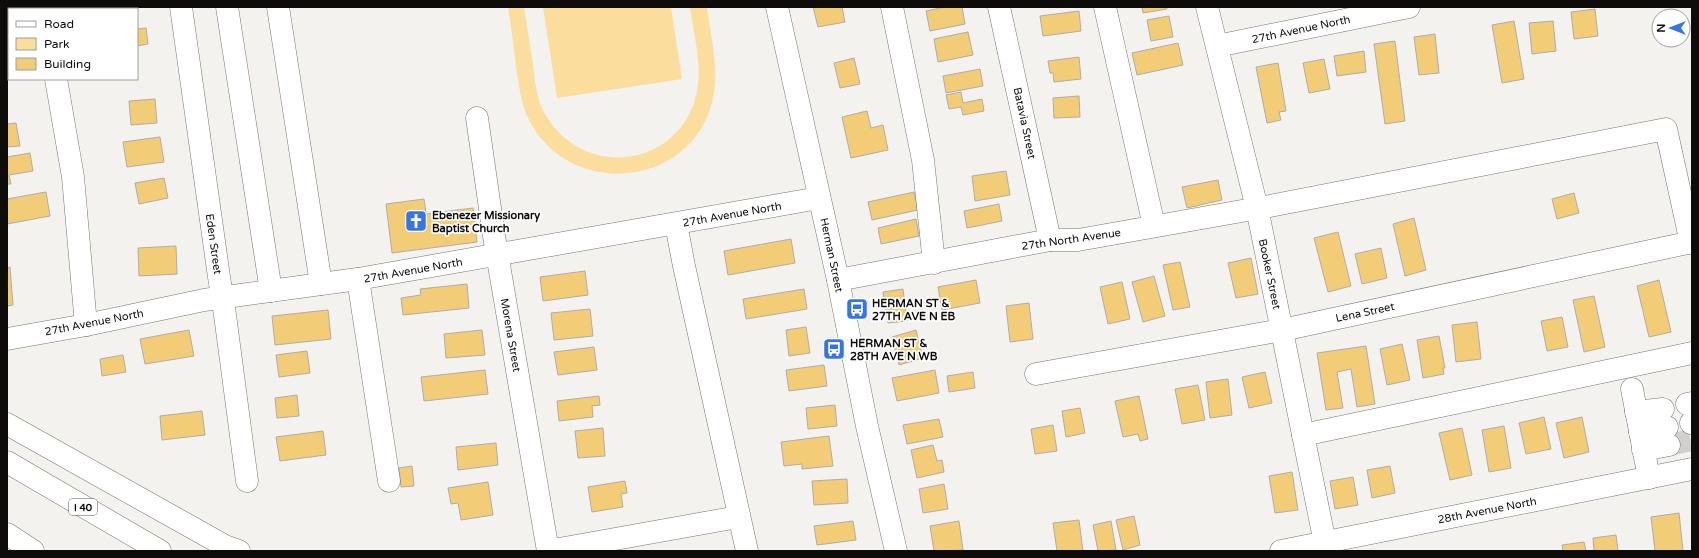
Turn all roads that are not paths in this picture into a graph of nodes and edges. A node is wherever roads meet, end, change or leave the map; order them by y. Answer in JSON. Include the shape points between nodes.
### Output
{"nodes":[{"id":1,"x":181,"y":7,"type":"edge"},
{"id":2,"x":227,"y":7,"type":"edge"},
{"id":3,"x":278,"y":7,"type":"edge"},
{"id":4,"x":777,"y":7,"type":"edge"},
{"id":5,"x":892,"y":7,"type":"edge"},
{"id":6,"x":999,"y":7,"type":"edge"},
{"id":7,"x":1105,"y":7,"type":"edge"},
{"id":8,"x":1207,"y":7,"type":"edge"},
{"id":9,"x":1409,"y":7,"type":"edge"},
{"id":10,"x":1217,"y":46,"type":"junction"},
{"id":11,"x":56,"y":80,"type":"edge"},
{"id":12,"x":477,"y":118,"type":"dead end"},
{"id":13,"x":819,"y":198,"type":"junction"},
{"id":14,"x":1256,"y":208,"type":"junction"},
{"id":15,"x":676,"y":224,"type":"junction"},
{"id":16,"x":1154,"y":226,"type":"junction"},
{"id":17,"x":1050,"y":240,"type":"junction"},
{"id":18,"x":1691,"y":243,"type":"edge"},
{"id":19,"x":498,"y":255,"type":"junction"},
{"id":20,"x":934,"y":262,"type":"junction"},
{"id":21,"x":358,"y":279,"type":"junction"},
{"id":22,"x":838,"y":280,"type":"junction"},
{"id":23,"x":321,"y":284,"type":"junction"},
{"id":24,"x":271,"y":291,"type":"junction"},
{"id":25,"x":222,"y":298,"type":"junction"},
{"id":26,"x":86,"y":325,"type":"junction"},
{"id":27,"x":1282,"y":330,"type":"junction"},
{"id":28,"x":7,"y":339,"type":"edge"},
{"id":29,"x":1692,"y":353,"type":"edge"},
{"id":30,"x":1036,"y":374,"type":"dead end"},
{"id":31,"x":1632,"y":389,"type":"dead end"},
{"id":32,"x":7,"y":424,"type":"edge"},
{"id":33,"x":1640,"y":431,"type":"junction"},
{"id":34,"x":1303,"y":435,"type":"junction"},
{"id":35,"x":7,"y":462,"type":"edge"},
{"id":36,"x":1692,"y":469,"type":"edge"},
{"id":37,"x":1649,"y":478,"type":"junction"},
{"id":38,"x":247,"y":481,"type":"dead end"},
{"id":39,"x":389,"y":481,"type":"dead end"},
{"id":40,"x":738,"y":517,"type":"junction"},
{"id":41,"x":7,"y":534,"type":"edge"},
{"id":42,"x":1325,"y":543,"type":"junction"},
{"id":43,"x":33,"y":551,"type":"edge"},
{"id":44,"x":160,"y":551,"type":"edge"},
{"id":45,"x":239,"y":551,"type":"edge"},
{"id":46,"x":548,"y":551,"type":"edge"},
{"id":47,"x":747,"y":551,"type":"edge"},
{"id":48,"x":896,"y":551,"type":"edge"},
{"id":49,"x":1281,"y":551,"type":"edge"}],
"edges":[{"from":1,"to":25,"type":"main road","name":"Eden Street"},
{"from":2,"to":24,"type":"main road"},
{"from":3,"to":23,"type":"main road"},
{"from":4,"to":13,"type":"main road","name":"Herman Street"},
{"from":5,"to":20,"type":"main road","via":[[924,160]]},
{"from":6,"to":17,"type":"main road","name":"Batavia Street"},
{"from":7,"to":16,"type":"main road"},
{"from":8,"to":10,"type":"main road","name":"Booker Street"},
{"from":9,"to":10,"type":"main road","name":"27th Avenue North"},
{"from":10,"to":14,"type":"main road","name":"Booker Street"},
{"from":11,"to":26,"type":"main road","via":[[73,177]]},
{"from":12,"to":19,"type":"main road","name":"Morena Street"},
{"from":13,"to":15,"type":"main road","name":"27th Avenue North"},
{"from":13,"to":22,"type":"main road","name":"Herman Street"},
{"from":14,"to":16,"type":"main road","name":"27th North Avenue"},
{"from":14,"to":18,"type":"main road","name":"27th North Avenue","via":[[1666,129]]},
{"from":14,"to":27,"type":"main road","name":"Booker Street"},
{"from":15,"to":19,"type":"main road","name":"27th Avenue North"},
{"from":15,"to":40,"type":"main road"},
{"from":16,"to":17,"type":"main road","name":"27th North Avenue","via":[[1078,240]]},
{"from":17,"to":20,"type":"main road","name":"27th North Avenue"},
{"from":18,"to":27,"type":"main road","name":"Lena Street"},
{"from":19,"to":21,"type":"main road","name":"27th Avenue North"},
{"from":19,"to":46,"type":"main road","name":"Morena Street"},
{"from":20,"to":22,"type":"main road","name":"27th North Avenue"},
{"from":21,"to":23,"type":"main road","name":"27th Avenue North"},
{"from":21,"to":39,"type":"main road"},
{"from":22,"to":48,"type":"main road","name":"Herman Street","via":[[867,426]]},
{"from":23,"to":24,"type":"main road","name":"27th Avenue North"},
{"from":24,"to":25,"type":"main road","name":"27th Avenue North"},
{"from":25,"to":26,"type":"main road","name":"27th Avenue North"},
{"from":25,"to":38,"type":"main road","name":"Eden Street"},
{"from":26,"to":28,"type":"main road","name":"27th Avenue North"},
{"from":27,"to":30,"type":"main road","name":"Lena Street"},
{"from":27,"to":34,"type":"main road","name":"Booker Street"},
{"from":29,"to":34,"type":"main road"},
{"from":31,"to":33,"type":"main road"},
{"from":32,"to":45,"type":"main road","via":[[225,546]]},
{"from":33,"to":33,"type":"main road","via":[[1666,427]]},
{"from":33,"to":37,"type":"main road"},
{"from":34,"to":42,"type":"main road","name":"Booker Street"},
{"from":35,"to":44,"type":"main road","number":"I 40"},
{"from":36,"to":37,"type":"main road","name":"28th Avenue North"},
{"from":37,"to":42,"type":"main road","name":"28th Avenue North"},
{"from":40,"to":46,"type":"main road"},
{"from":40,"to":47,"type":"main road"},
{"from":41,"to":43,"type":"main road"},
{"from":42,"to":49,"type":"main road","name":"28th Avenue North"}]}
